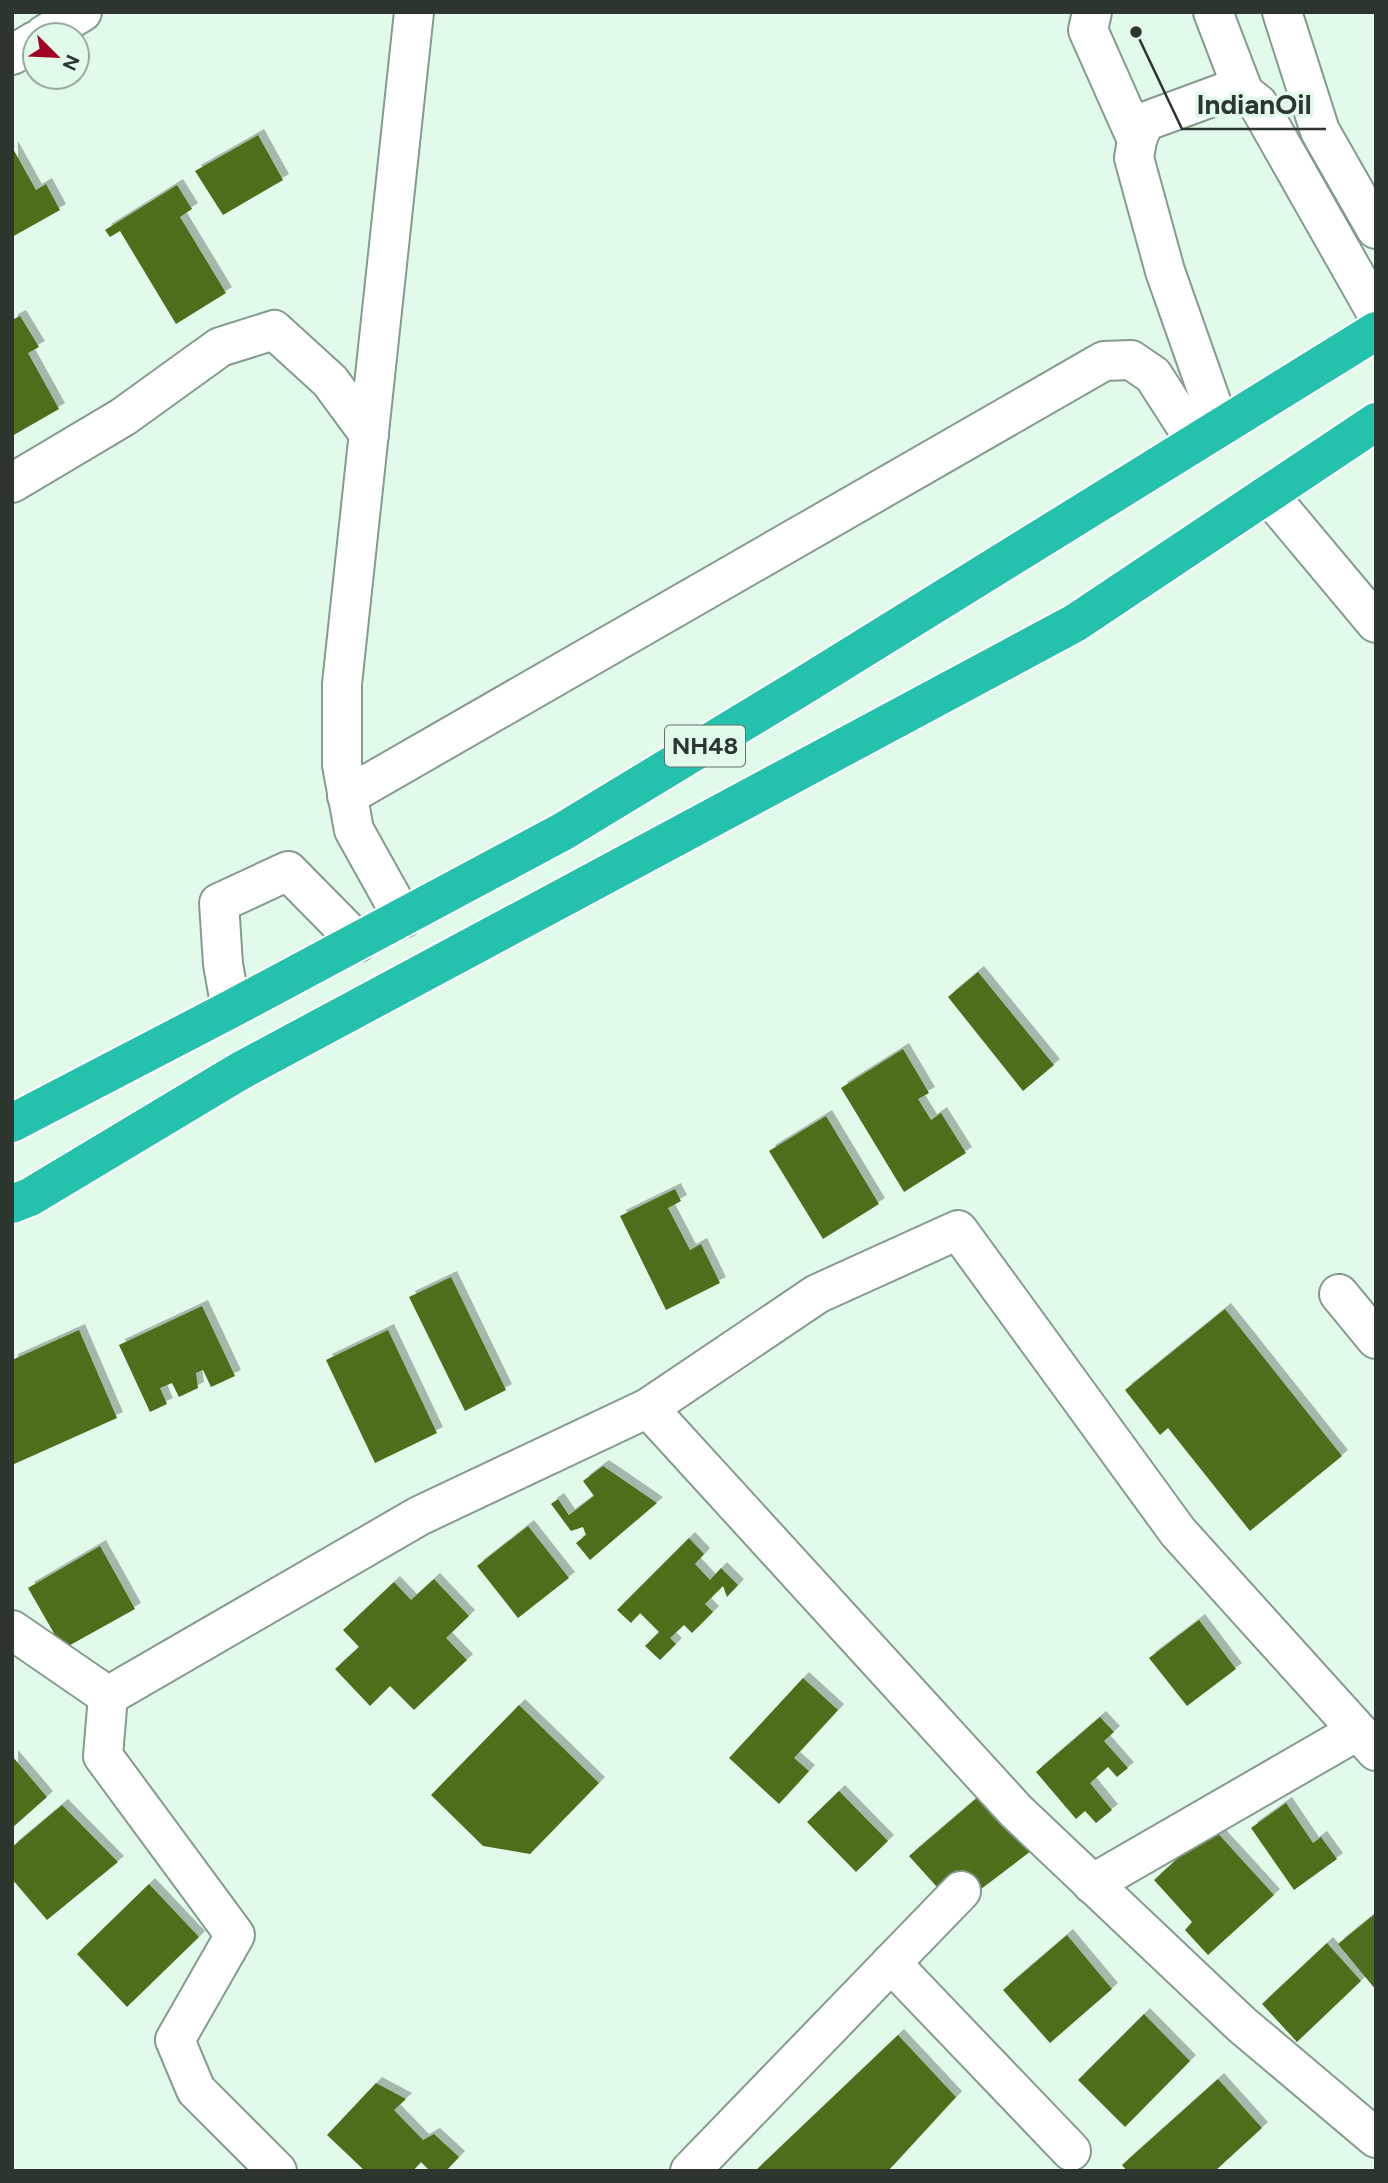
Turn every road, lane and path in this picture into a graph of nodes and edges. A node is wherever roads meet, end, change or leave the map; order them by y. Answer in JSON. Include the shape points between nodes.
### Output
{"nodes":[{"id":1,"x":414,"y":12,"type":"edge"},
{"id":2,"x":1092,"y":12,"type":"edge"},
{"id":3,"x":1213,"y":12,"type":"edge"},
{"id":4,"x":1282,"y":12,"type":"edge"},
{"id":5,"x":1244,"y":93,"type":"junction"},
{"id":6,"x":1136,"y":140,"type":"junction"},
{"id":7,"x":1376,"y":229,"type":"edge"},
{"id":8,"x":1376,"y":312,"type":"edge"},
{"id":9,"x":1376,"y":331,"type":"edge"},
{"id":10,"x":1376,"y":422,"type":"edge"},
{"id":11,"x":369,"y":434,"type":"junction"},
{"id":12,"x":1208,"y":435,"type":"junction"},
{"id":13,"x":12,"y":483,"type":"edge"},
{"id":14,"x":1268,"y":494,"type":"junction"},
{"id":15,"x":1376,"y":623,"type":"edge"},
{"id":16,"x":347,"y":796,"type":"junction"},
{"id":17,"x":403,"y":918,"type":"junction"},
{"id":18,"x":358,"y":942,"type":"junction"},
{"id":19,"x":301,"y":972,"type":"junction"},
{"id":20,"x":231,"y":1009,"type":"junction"},
{"id":21,"x":329,"y":1023,"type":"junction"},
{"id":22,"x":12,"y":1123,"type":"edge"},
{"id":23,"x":12,"y":1205,"type":"edge"},
{"id":24,"x":1339,"y":1294,"type":"dead end"},
{"id":25,"x":1376,"y":1339,"type":"edge"},
{"id":26,"x":648,"y":1408,"type":"junction"},
{"id":27,"x":12,"y":1630,"type":"edge"},
{"id":28,"x":108,"y":1696,"type":"junction"},
{"id":29,"x":1366,"y":1741,"type":"edge"},
{"id":30,"x":1092,"y":1884,"type":"junction"},
{"id":31,"x":961,"y":1891,"type":"dead end"},
{"id":32,"x":891,"y":1963,"type":"junction"},
{"id":33,"x":1376,"y":2138,"type":"edge"},
{"id":34,"x":1071,"y":2151,"type":"dead end"},
{"id":35,"x":276,"y":2171,"type":"edge"},
{"id":36,"x":690,"y":2171,"type":"edge"}],
"edges":[{"from":1,"to":11,"type":"street"},
{"from":2,"to":6,"type":"street","via":[[1088,30]]},
{"from":3,"to":5,"type":"street"},
{"from":4,"to":7,"type":"street","via":[[1320,131]]},
{"from":5,"to":6,"type":"street","via":[[1228,92],[1144,122]]},
{"from":5,"to":8,"type":"street","via":[[1258,104]]},
{"from":6,"to":12,"type":"street","via":[[1134,158]]},
{"from":9,"to":12,"type":"highway","number":"NH48"},
{"from":10,"to":14,"type":"highway","number":"NH48"},
{"from":11,"to":13,"type":"street","via":[[330,381],[274,330],[220,348],[123,417]]},
{"from":11,"to":16,"type":"street","via":[[342,684],[342,765]]},
{"from":12,"to":16,"type":"street","via":[[1153,375],[1131,360],[1104,361]]},
{"from":12,"to":17,"type":"highway","number":"NH48","via":[[562,832]]},
{"from":14,"to":15,"type":"street"},
{"from":14,"to":21,"type":"highway","number":"NH48","via":[[1075,623]]},
{"from":16,"to":17,"type":"street","via":[[354,830]]},
{"from":17,"to":18,"type":"highway","number":"NH48"},
{"from":18,"to":19,"type":"highway","number":"NH48"},
{"from":18,"to":20,"type":"street","via":[[288,872],[219,903]]},
{"from":19,"to":20,"type":"highway","number":"NH48"},
{"from":19,"to":21,"type":"highway"},
{"from":20,"to":22,"type":"highway","number":"NH48"},
{"from":21,"to":23,"type":"highway","number":"NH48"},
{"from":24,"to":25,"type":"street"},
{"from":26,"to":28,"type":"street","via":[[419,1516]]},
{"from":26,"to":29,"type":"street","via":[[817,1294],[958,1230],[1178,1532]]},
{"from":26,"to":30,"type":"street","via":[[1016,1811]]},
{"from":27,"to":28,"type":"street"},
{"from":28,"to":35,"type":"street","via":[[103,1756],[235,1935],[175,2040],[195,2090]]},
{"from":29,"to":30,"type":"street"},
{"from":30,"to":33,"type":"street","via":[[1241,2024]]},
{"from":31,"to":32,"type":"street"},
{"from":32,"to":34,"type":"street"},
{"from":32,"to":36,"type":"street"}]}
